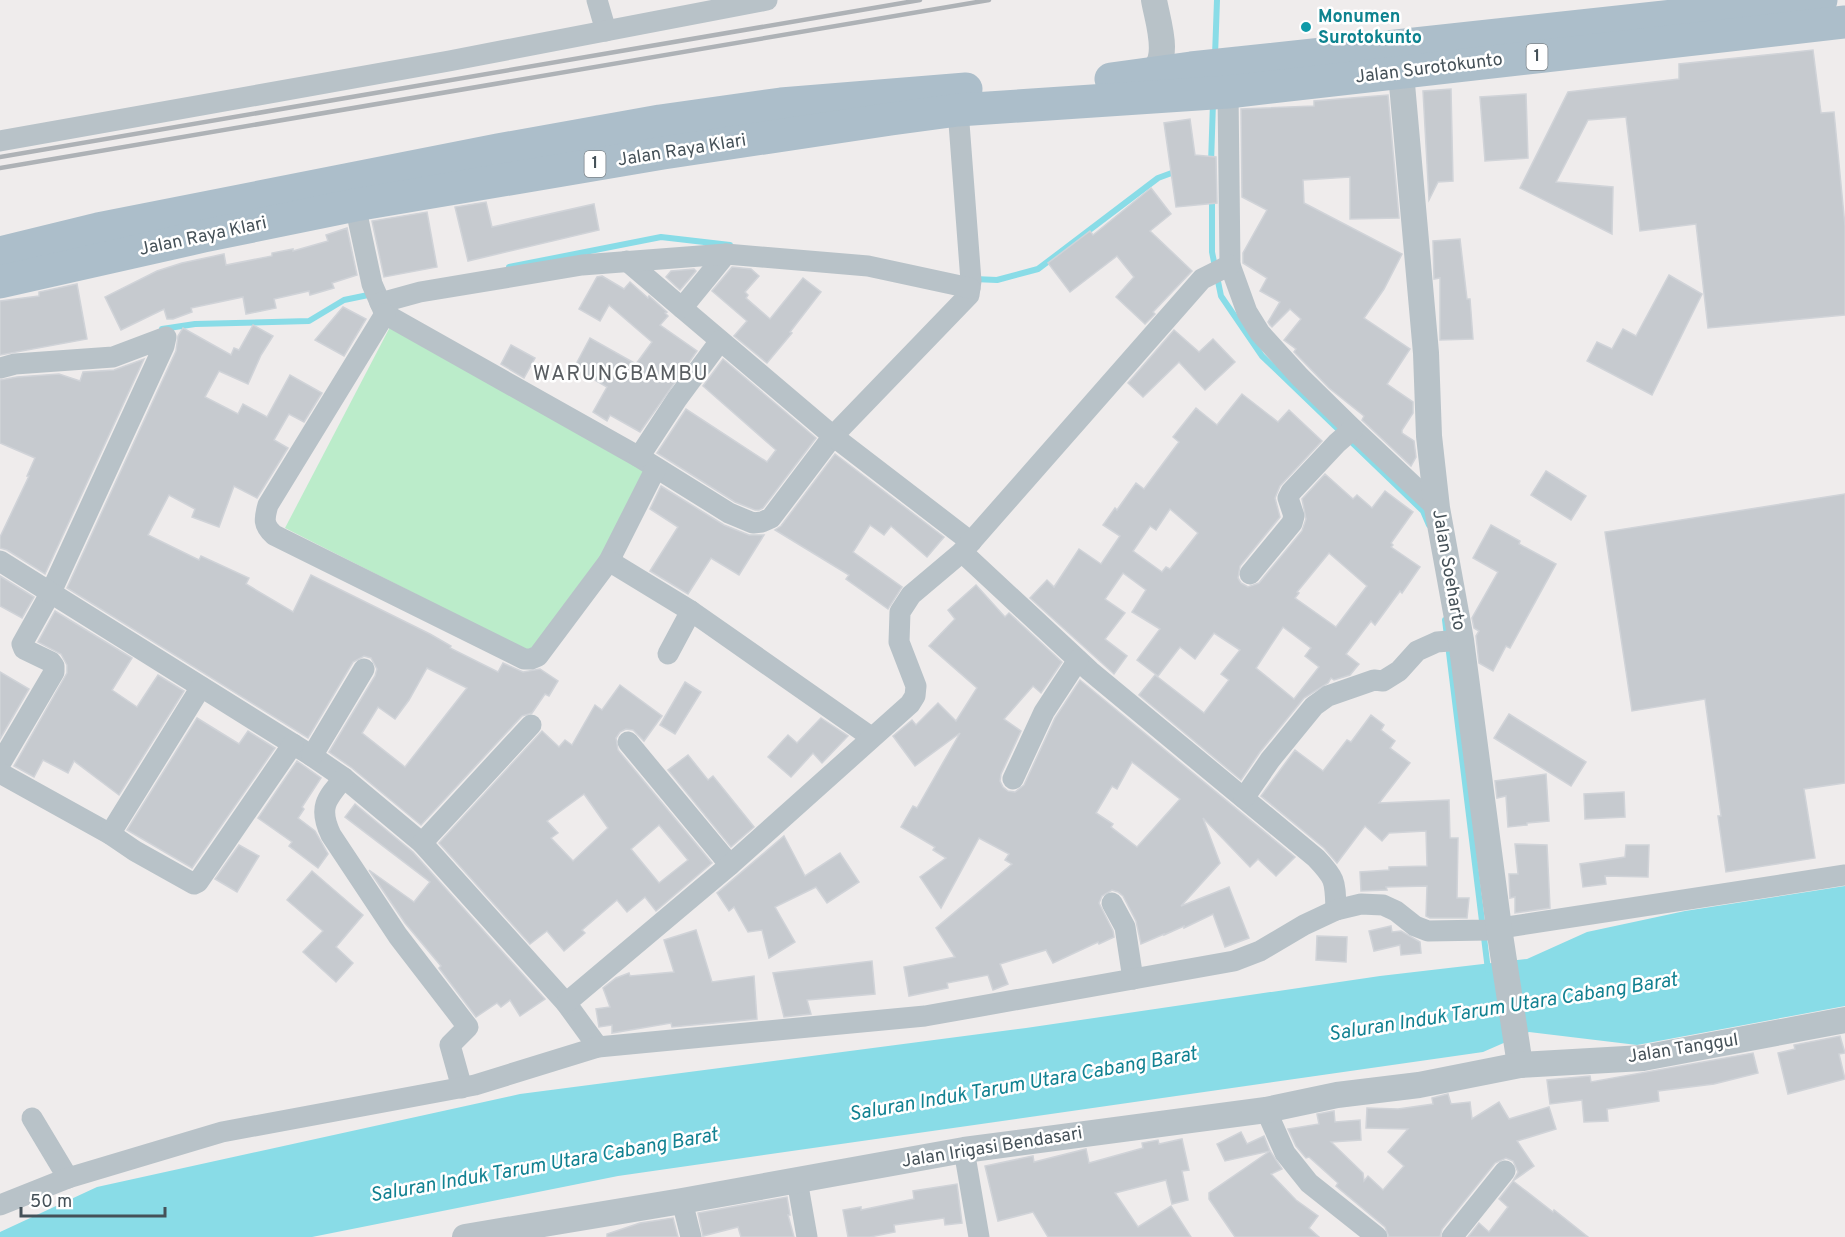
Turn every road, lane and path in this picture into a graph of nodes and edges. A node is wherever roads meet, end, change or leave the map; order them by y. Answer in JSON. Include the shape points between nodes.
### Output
{"nodes":[{"id":1,"x":597,"y":0,"type":"edge"},
{"id":2,"x":767,"y":0,"type":"edge"},
{"id":3,"x":1154,"y":0,"type":"edge"},
{"id":4,"x":1162,"y":0,"type":"edge"},
{"id":5,"x":1821,"y":0,"type":"edge"},
{"id":6,"x":1845,"y":22,"type":"edge"},
{"id":7,"x":606,"y":31,"type":"junction"},
{"id":8,"x":1401,"y":72,"type":"junction"},
{"id":9,"x":1128,"y":77,"type":"junction"},
{"id":10,"x":1212,"y":82,"type":"junction"},
{"id":11,"x":958,"y":110,"type":"junction"},
{"id":12,"x":662,"y":137,"type":"junction"},
{"id":13,"x":0,"y":141,"type":"edge"},
{"id":14,"x":355,"y":206,"type":"junction"},
{"id":15,"x":0,"y":253,"type":"edge"},
{"id":16,"x":726,"y":254,"type":"junction"},
{"id":17,"x":627,"y":261,"type":"junction"},
{"id":18,"x":1227,"y":267,"type":"junction"},
{"id":19,"x":0,"y":282,"type":"edge"},
{"id":20,"x":970,"y":282,"type":"junction"},
{"id":21,"x":379,"y":300,"type":"junction"},
{"id":22,"x":681,"y":308,"type":"junction"},
{"id":23,"x":720,"y":342,"type":"junction"},
{"id":24,"x":0,"y":368,"type":"edge"},
{"id":25,"x":1346,"y":435,"type":"junction"},
{"id":26,"x":833,"y":436,"type":"junction"},
{"id":27,"x":647,"y":462,"type":"junction"},
{"id":28,"x":1437,"y":507,"type":"junction"},
{"id":29,"x":967,"y":547,"type":"junction"},
{"id":30,"x":0,"y":561,"type":"edge"},
{"id":31,"x":609,"y":561,"type":"junction"},
{"id":32,"x":1250,"y":574,"type":"dead end"},
{"id":33,"x":51,"y":592,"type":"junction"},
{"id":34,"x":691,"y":611,"type":"junction"},
{"id":35,"x":1451,"y":641,"type":"junction"},
{"id":36,"x":668,"y":654,"type":"dead end"},
{"id":37,"x":1078,"y":660,"type":"junction"},
{"id":38,"x":364,"y":669,"type":"dead end"},
{"id":39,"x":201,"y":687,"type":"junction"},
{"id":40,"x":531,"y":725,"type":"dead end"},
{"id":41,"x":871,"y":737,"type":"junction"},
{"id":42,"x":628,"y":742,"type":"dead end"},
{"id":43,"x":293,"y":744,"type":"junction"},
{"id":44,"x":312,"y":756,"type":"junction"},
{"id":45,"x":0,"y":764,"type":"edge"},
{"id":46,"x":0,"y":772,"type":"edge"},
{"id":47,"x":344,"y":778,"type":"junction"},
{"id":48,"x":1012,"y":778,"type":"dead end"},
{"id":49,"x":1244,"y":798,"type":"junction"},
{"id":50,"x":110,"y":834,"type":"junction"},
{"id":51,"x":422,"y":843,"type":"junction"},
{"id":52,"x":730,"y":865,"type":"junction"},
{"id":53,"x":1845,"y":875,"type":"edge"},
{"id":54,"x":1112,"y":903,"type":"dead end"},
{"id":55,"x":1336,"y":910,"type":"junction"},
{"id":56,"x":1494,"y":929,"type":"junction"},
{"id":57,"x":1133,"y":979,"type":"junction"},
{"id":58,"x":566,"y":1003,"type":"junction"},
{"id":59,"x":1845,"y":1020,"type":"edge"},
{"id":60,"x":598,"y":1047,"type":"junction"},
{"id":61,"x":1519,"y":1054,"type":"junction"},
{"id":62,"x":462,"y":1088,"type":"junction"},
{"id":63,"x":1266,"y":1110,"type":"junction"},
{"id":64,"x":32,"y":1118,"type":"dead end"},
{"id":65,"x":964,"y":1150,"type":"junction"},
{"id":66,"x":1506,"y":1171,"type":"dead end"},
{"id":67,"x":68,"y":1178,"type":"junction"},
{"id":68,"x":797,"y":1180,"type":"junction"},
{"id":69,"x":682,"y":1201,"type":"junction"},
{"id":70,"x":0,"y":1205,"type":"edge"},
{"id":71,"x":499,"y":1234,"type":"edge"},
{"id":72,"x":465,"y":1237,"type":"edge"},
{"id":73,"x":691,"y":1237,"type":"edge"},
{"id":74,"x":807,"y":1237,"type":"edge"},
{"id":75,"x":979,"y":1237,"type":"edge"},
{"id":76,"x":1377,"y":1237,"type":"edge"},
{"id":77,"x":1452,"y":1237,"type":"edge"}],
"edges":[{"from":1,"to":7,"type":"street"},
{"from":2,"to":7,"type":"street"},
{"from":3,"to":9,"type":"street","via":[[1163,54],[1150,71]]},
{"from":4,"to":10,"type":"street","via":[[1170,54],[1177,64]]},
{"from":5,"to":10,"type":"main road","name":"Jalan Surotokunto","number":"1"},
{"from":6,"to":8,"type":"main road","name":"Jalan Surotokunto","number":"1"},
{"from":7,"to":13,"type":"street"},
{"from":8,"to":10,"type":"main road","name":"Jalan Surotokunto","number":"1"},
{"from":8,"to":28,"type":"street","name":"Jalan Soeharto"},
{"from":9,"to":10,"type":"main road","name":"Jalan Raya Klari","number":"1"},
{"from":9,"to":12,"type":"main road","name":"Jalan Raya Klari","number":"1","via":[[781,104]]},
{"from":10,"to":11,"type":"main road","name":"Jalan Raya Klari","number":"1"},
{"from":10,"to":18,"type":"street"},
{"from":11,"to":12,"type":"main road","name":"Jalan Raya Klari","number":"1"},
{"from":11,"to":20,"type":"street"},
{"from":12,"to":14,"type":"main road","name":"Jalan Raya Klari","number":"1"},
{"from":12,"to":15,"type":"main road","name":"Jalan Raya Klari","number":"1","via":[[498,150],[98,229]]},
{"from":14,"to":19,"type":"main road","name":"Jalan Raya Klari","number":"1"},
{"from":14,"to":21,"type":"street"},
{"from":16,"to":17,"type":"street"},
{"from":16,"to":20,"type":"street","via":[[868,266]]},
{"from":16,"to":22,"type":"street"},
{"from":17,"to":21,"type":"street"},
{"from":17,"to":22,"type":"street"},
{"from":18,"to":25,"type":"street","via":[[1260,333]]},
{"from":18,"to":29,"type":"street","via":[[1202,279]]},
{"from":20,"to":26,"type":"street","via":[[969,295]]},
{"from":21,"to":27,"type":"street"},
{"from":21,"to":31,"type":"street","via":[[268,505],[264,519],[267,528],[524,659],[538,656]]},
{"from":22,"to":23,"type":"street"},
{"from":23,"to":26,"type":"street"},
{"from":23,"to":27,"type":"street","via":[[677,399]]},
{"from":24,"to":33,"type":"street","via":[[113,357],[166,337]]},
{"from":25,"to":28,"type":"street"},
{"from":25,"to":32,"type":"street","via":[[1291,492],[1288,498],[1294,516],[1292,523]]},
{"from":26,"to":27,"type":"street","via":[[783,504],[762,522],[753,523],[729,513]]},
{"from":26,"to":29,"type":"street"},
{"from":27,"to":31,"type":"street"},
{"from":28,"to":35,"type":"street","name":"Jalan Soeharto"},
{"from":29,"to":37,"type":"street"},
{"from":29,"to":41,"type":"street","via":[[911,595],[900,612],[899,642],[916,686],[915,696]]},
{"from":30,"to":33,"type":"street"},
{"from":31,"to":34,"type":"street"},
{"from":33,"to":39,"type":"street"},
{"from":33,"to":45,"type":"street","via":[[22,647],[51,662],[54,672]]},
{"from":34,"to":36,"type":"street"},
{"from":34,"to":41,"type":"street"},
{"from":35,"to":49,"type":"street","via":[[1417,651],[1399,671],[1383,681],[1374,680],[1328,696],[1314,706]]},
{"from":35,"to":56,"type":"street","name":"Jalan Soeharto"},
{"from":37,"to":48,"type":"street","via":[[1044,712]]},
{"from":37,"to":49,"type":"street"},
{"from":38,"to":44,"type":"street"},
{"from":39,"to":43,"type":"street"},
{"from":39,"to":50,"type":"street"},
{"from":40,"to":51,"type":"street"},
{"from":41,"to":52,"type":"street"},
{"from":42,"to":52,"type":"street"},
{"from":43,"to":44,"type":"street"},
{"from":43,"to":50,"type":"street","via":[[194,885]]},
{"from":44,"to":47,"type":"street"},
{"from":46,"to":50,"type":"street"},
{"from":47,"to":51,"type":"street"},
{"from":47,"to":62,"type":"street","via":[[330,794],[323,819],[398,936],[468,1027],[450,1045]]},
{"from":49,"to":55,"type":"street","via":[[1331,874]]},
{"from":51,"to":58,"type":"street"},
{"from":52,"to":58,"type":"street"},
{"from":53,"to":56,"type":"street"},
{"from":54,"to":57,"type":"street","via":[[1125,927]]},
{"from":55,"to":56,"type":"street","via":[[1361,904],[1383,905],[1428,931]]},
{"from":55,"to":57,"type":"street","via":[[1260,951],[1234,960]]},
{"from":56,"to":61,"type":"street","name":"Jalan Soeharto","via":[[1505,959]]},
{"from":57,"to":60,"type":"street","via":[[925,1016]]},
{"from":58,"to":60,"type":"street"},
{"from":59,"to":61,"type":"street","name":"Jalan Tanggul","via":[[1643,1058]]},
{"from":60,"to":62,"type":"street"},
{"from":61,"to":63,"type":"street","name":"Jalan Irigasi Bendasari","via":[[1419,1085],[1337,1095]]},
{"from":62,"to":67,"type":"street","via":[[222,1132]]},
{"from":63,"to":65,"type":"street","name":"Jalan Irigasi Bendasari"},
{"from":63,"to":76,"type":"street","via":[[1285,1153],[1309,1183]]},
{"from":64,"to":67,"type":"street"},
{"from":65,"to":68,"type":"street","name":"Jalan Irigasi Bendasari"},
{"from":65,"to":75,"type":"street"},
{"from":66,"to":77,"type":"street"},
{"from":67,"to":70,"type":"street"},
{"from":68,"to":69,"type":"street","name":"Jalan Irigasi Bendasari"},
{"from":68,"to":74,"type":"street"},
{"from":69,"to":71,"type":"street","name":"Jalan Irigasi Bendasari"},
{"from":69,"to":73,"type":"street"},
{"from":71,"to":72,"type":"street","name":"Jalan Irigasi Bendasari"}]}
